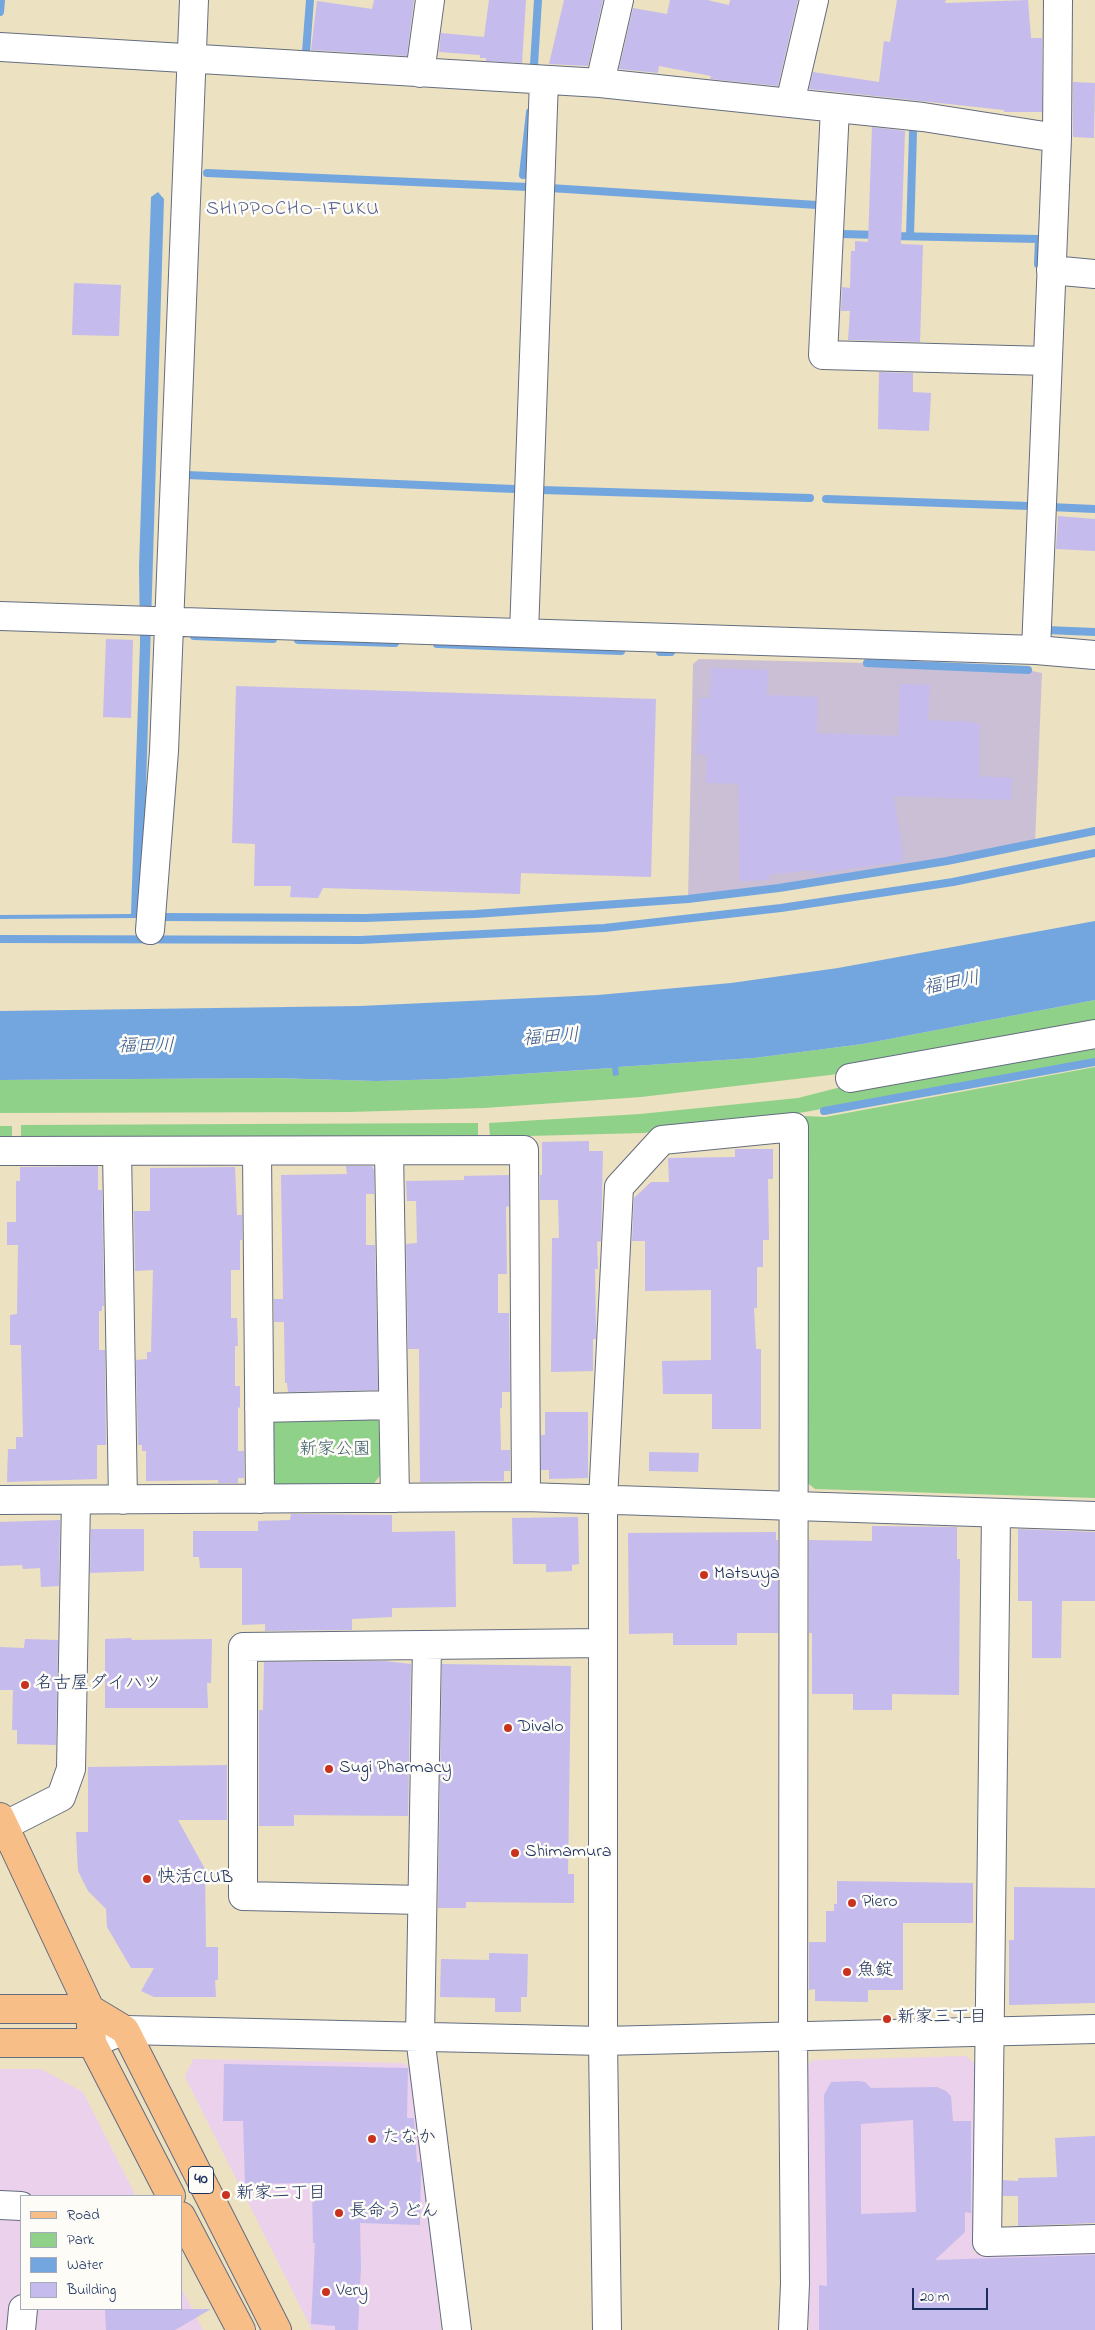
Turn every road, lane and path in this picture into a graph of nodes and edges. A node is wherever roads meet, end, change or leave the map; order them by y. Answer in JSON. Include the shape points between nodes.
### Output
{"nodes":[{"id":1,"x":194,"y":0,"type":"edge"},
{"id":2,"x":430,"y":0,"type":"edge"},
{"id":3,"x":619,"y":0,"type":"edge"},
{"id":4,"x":814,"y":0,"type":"edge"},
{"id":5,"x":1058,"y":0,"type":"edge"},
{"id":6,"x":0,"y":47,"type":"edge"},
{"id":7,"x":192,"y":58,"type":"junction"},
{"id":8,"x":420,"y":72,"type":"junction"},
{"id":9,"x":544,"y":80,"type":"junction"},
{"id":10,"x":600,"y":83,"type":"junction"},
{"id":11,"x":790,"y":103,"type":"junction"},
{"id":12,"x":835,"y":108,"type":"junction"},
{"id":13,"x":1057,"y":138,"type":"junction"},
{"id":14,"x":1050,"y":270,"type":"junction"},
{"id":15,"x":1095,"y":274,"type":"edge"},
{"id":16,"x":1047,"y":362,"type":"junction"},
{"id":17,"x":0,"y":616,"type":"edge"},
{"id":18,"x":153,"y":621,"type":"junction"},
{"id":19,"x":524,"y":633,"type":"junction"},
{"id":20,"x":1036,"y":650,"type":"junction"},
{"id":21,"x":1095,"y":655,"type":"edge"},
{"id":22,"x":150,"y":930,"type":"dead end"},
{"id":23,"x":1095,"y":1034,"type":"edge"},
{"id":24,"x":850,"y":1078,"type":"dead end"},
{"id":25,"x":0,"y":1151,"type":"edge"},
{"id":26,"x":117,"y":1151,"type":"junction"},
{"id":27,"x":257,"y":1151,"type":"junction"},
{"id":28,"x":389,"y":1151,"type":"junction"},
{"id":29,"x":393,"y":1405,"type":"junction"},
{"id":30,"x":259,"y":1408,"type":"junction"},
{"id":31,"x":526,"y":1497,"type":"junction"},
{"id":32,"x":394,"y":1498,"type":"junction"},
{"id":33,"x":260,"y":1499,"type":"junction"},
{"id":34,"x":0,"y":1500,"type":"edge"},
{"id":35,"x":76,"y":1500,"type":"junction"},
{"id":36,"x":122,"y":1500,"type":"junction"},
{"id":37,"x":603,"y":1500,"type":"junction"},
{"id":38,"x":794,"y":1505,"type":"junction"},
{"id":39,"x":996,"y":1514,"type":"junction"},
{"id":40,"x":1095,"y":1516,"type":"edge"},
{"id":41,"x":603,"y":1643,"type":"junction"},
{"id":42,"x":427,"y":1646,"type":"junction"},
{"id":43,"x":2,"y":1822,"type":"edge"},
{"id":44,"x":422,"y":1900,"type":"junction"},
{"id":45,"x":0,"y":2009,"type":"edge"},
{"id":46,"x":90,"y":2009,"type":"junction"},
{"id":47,"x":1095,"y":2028,"type":"edge"},
{"id":48,"x":125,"y":2030,"type":"junction"},
{"id":49,"x":990,"y":2031,"type":"junction"},
{"id":50,"x":420,"y":2037,"type":"junction"},
{"id":51,"x":792,"y":2038,"type":"junction"},
{"id":52,"x":603,"y":2041,"type":"junction"},
{"id":53,"x":0,"y":2043,"type":"edge"},
{"id":54,"x":92,"y":2043,"type":"junction"},
{"id":55,"x":170,"y":2195,"type":"edge"},
{"id":56,"x":0,"y":2205,"type":"edge"},
{"id":57,"x":20,"y":2206,"type":"edge"},
{"id":58,"x":182,"y":2218,"type":"edge"},
{"id":59,"x":1095,"y":2239,"type":"edge"},
{"id":60,"x":23,"y":2310,"type":"edge"},
{"id":61,"x":21,"y":2330,"type":"edge"},
{"id":62,"x":241,"y":2330,"type":"edge"},
{"id":63,"x":277,"y":2330,"type":"edge"},
{"id":64,"x":457,"y":2330,"type":"edge"},
{"id":65,"x":607,"y":2330,"type":"edge"},
{"id":66,"x":793,"y":2330,"type":"edge"}],
"edges":[{"from":1,"to":7,"type":"street"},
{"from":2,"to":8,"type":"street"},
{"from":3,"to":10,"type":"street"},
{"from":4,"to":11,"type":"street"},
{"from":5,"to":13,"type":"street"},
{"from":6,"to":7,"type":"street"},
{"from":7,"to":8,"type":"street"},
{"from":7,"to":18,"type":"street","via":[[182,336]]},
{"from":8,"to":9,"type":"street"},
{"from":9,"to":10,"type":"street"},
{"from":9,"to":19,"type":"street"},
{"from":10,"to":11,"type":"street"},
{"from":11,"to":12,"type":"street"},
{"from":12,"to":13,"type":"street","via":[[923,117]]},
{"from":12,"to":16,"type":"street","via":[[823,355]]},
{"from":13,"to":14,"type":"street"},
{"from":14,"to":15,"type":"street"},
{"from":14,"to":16,"type":"street"},
{"from":16,"to":20,"type":"street"},
{"from":17,"to":18,"type":"street"},
{"from":18,"to":19,"type":"street"},
{"from":18,"to":22,"type":"street","via":[[164,751]]},
{"from":19,"to":20,"type":"street"},
{"from":20,"to":21,"type":"street"},
{"from":23,"to":24,"type":"street"},
{"from":25,"to":26,"type":"street"},
{"from":26,"to":27,"type":"street"},
{"from":26,"to":36,"type":"street"},
{"from":27,"to":28,"type":"street"},
{"from":27,"to":30,"type":"street"},
{"from":28,"to":29,"type":"street"},
{"from":28,"to":31,"type":"street","via":[[524,1150]]},
{"from":29,"to":30,"type":"street"},
{"from":29,"to":32,"type":"street"},
{"from":30,"to":33,"type":"street"},
{"from":31,"to":32,"type":"street"},
{"from":31,"to":37,"type":"street"},
{"from":32,"to":33,"type":"street"},
{"from":33,"to":36,"type":"street"},
{"from":34,"to":35,"type":"street"},
{"from":35,"to":36,"type":"street"},
{"from":35,"to":43,"type":"street","via":[[71,1769],[61,1797]]},
{"from":37,"to":38,"type":"street"},
{"from":37,"to":38,"type":"street","via":[[618,1187],[662,1140],[794,1127]]},
{"from":37,"to":41,"type":"street"},
{"from":38,"to":39,"type":"street"},
{"from":38,"to":51,"type":"street"},
{"from":39,"to":40,"type":"street"},
{"from":39,"to":49,"type":"street"},
{"from":41,"to":42,"type":"street"},
{"from":41,"to":52,"type":"street"},
{"from":42,"to":44,"type":"street"},
{"from":42,"to":44,"type":"street","via":[[243,1647],[243,1896]]},
{"from":43,"to":46,"type":"main road"},
{"from":44,"to":50,"type":"street"},
{"from":45,"to":46,"type":"main road"},
{"from":46,"to":48,"type":"main road"},
{"from":46,"to":54,"type":"main road"},
{"from":47,"to":49,"type":"street"},
{"from":48,"to":50,"type":"street"},
{"from":48,"to":54,"type":"street"},
{"from":48,"to":63,"type":"main road","number":"40"},
{"from":49,"to":51,"type":"street"},
{"from":49,"to":59,"type":"street","via":[[987,2242]]},
{"from":50,"to":52,"type":"street"},
{"from":50,"to":64,"type":"street"},
{"from":51,"to":52,"type":"street"},
{"from":51,"to":66,"type":"street"},
{"from":52,"to":65,"type":"street"},
{"from":53,"to":54,"type":"main road"},
{"from":54,"to":55,"type":"main road","number":"40"},
{"from":56,"to":57,"type":"street"},
{"from":58,"to":62,"type":"main road","number":"40"},
{"from":60,"to":61,"type":"street"}]}
